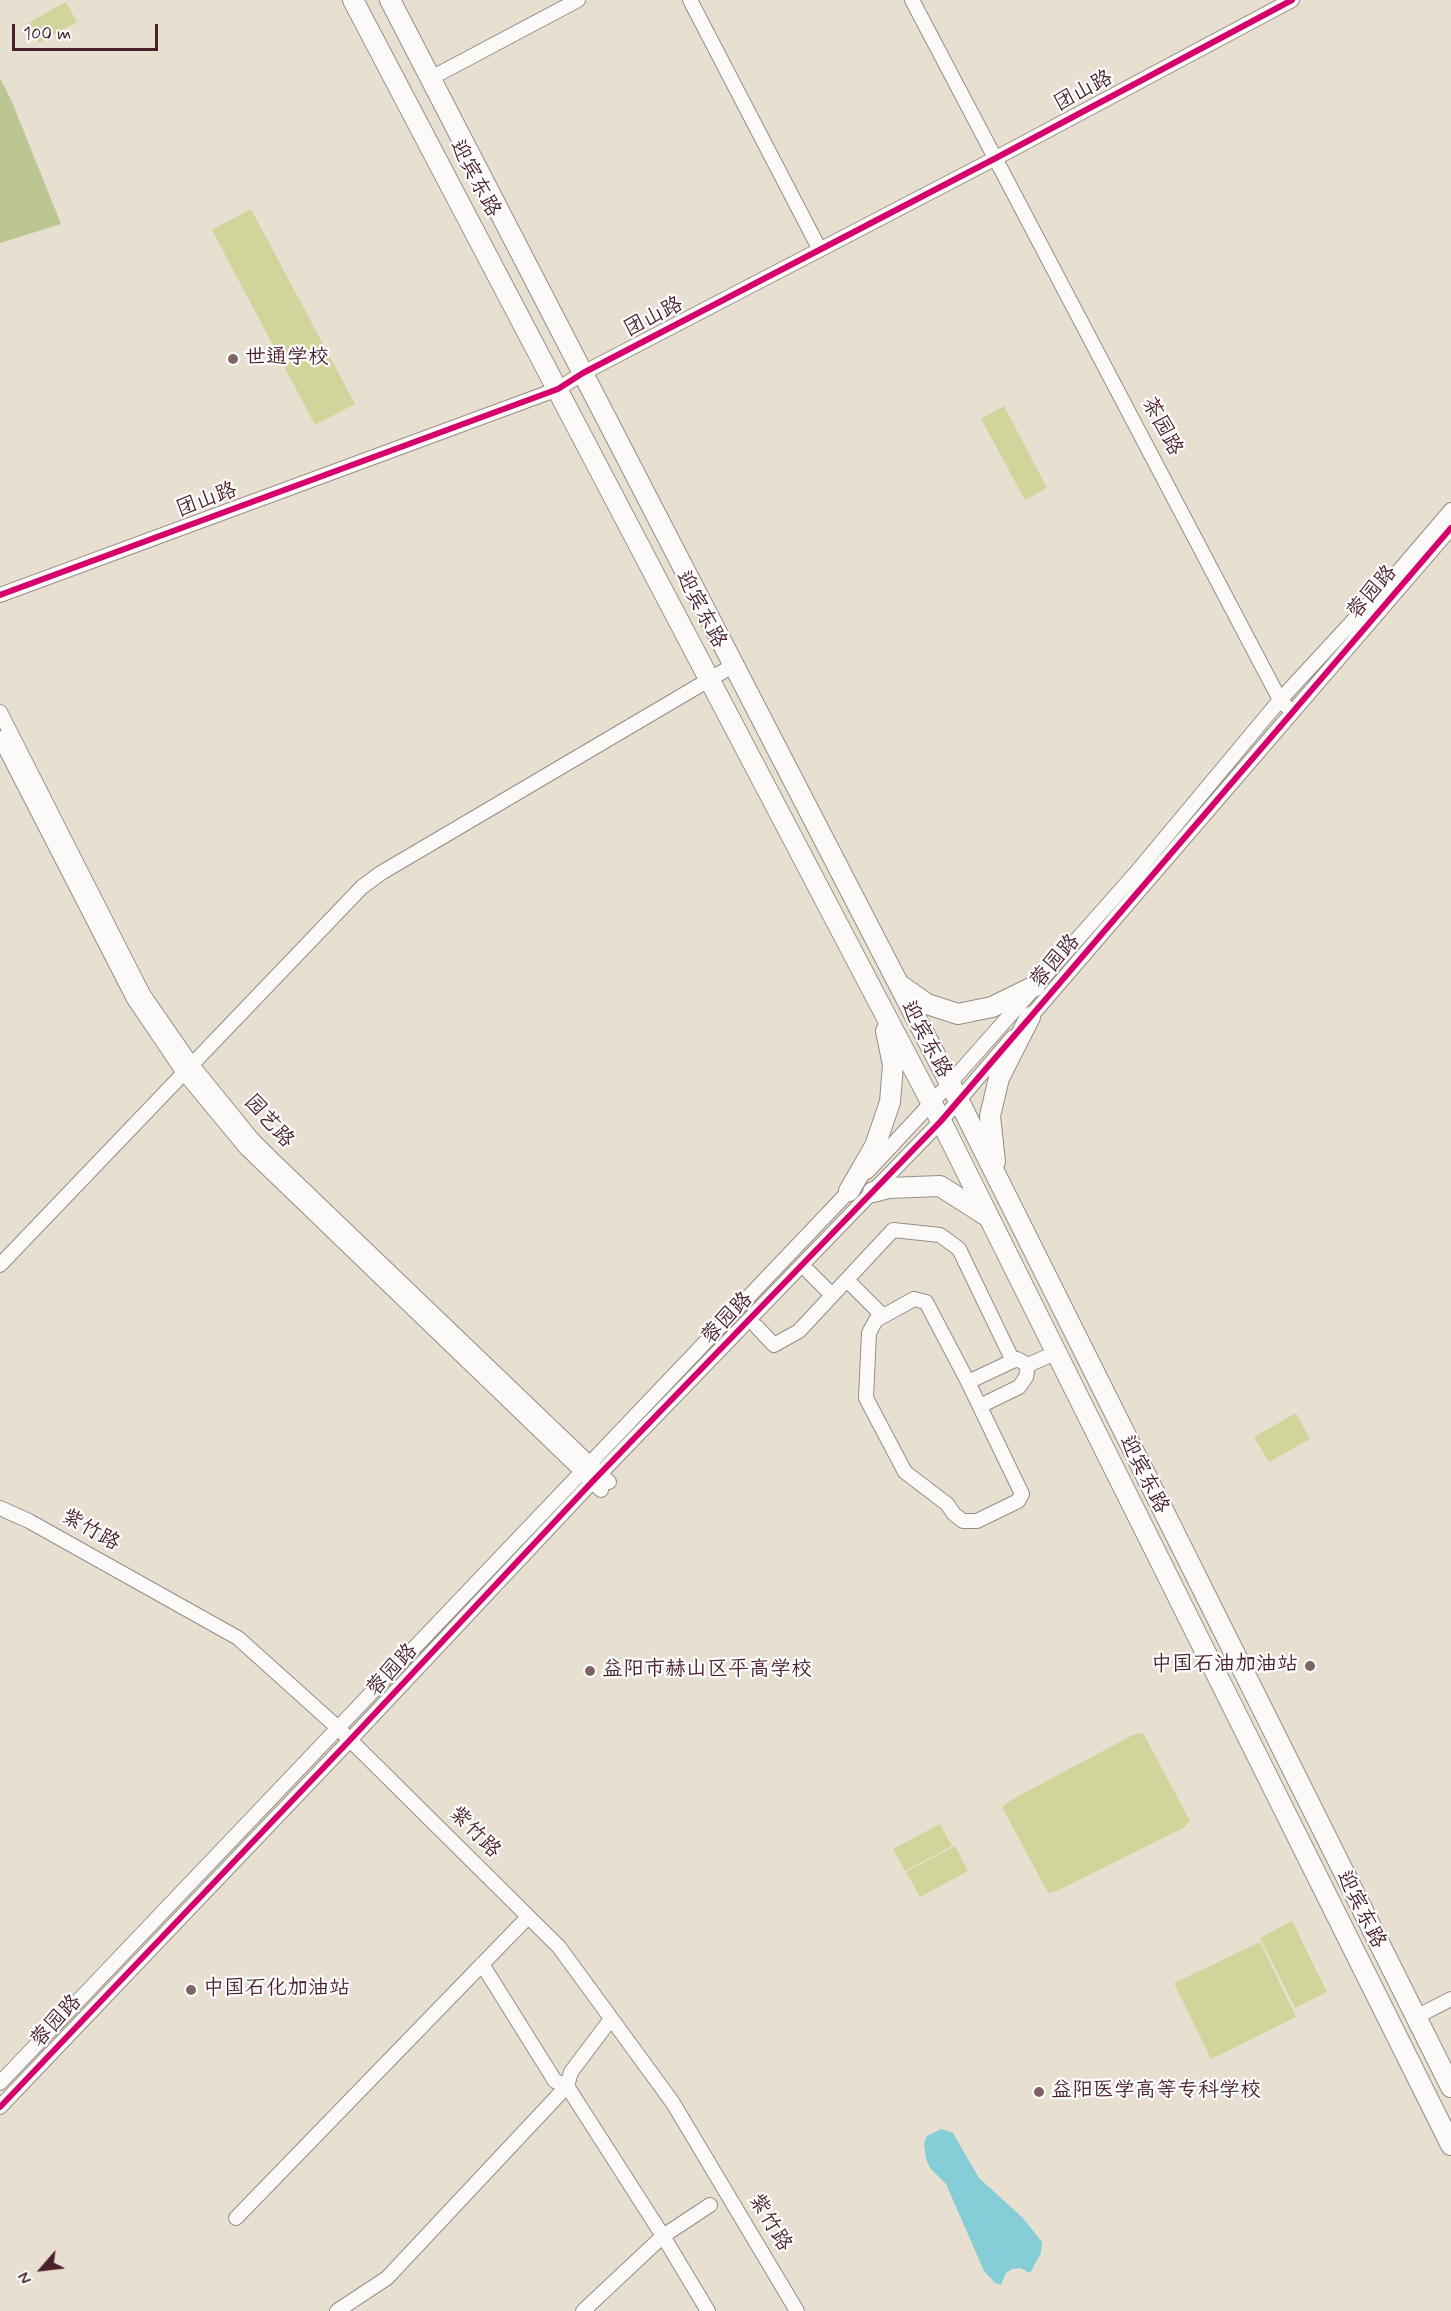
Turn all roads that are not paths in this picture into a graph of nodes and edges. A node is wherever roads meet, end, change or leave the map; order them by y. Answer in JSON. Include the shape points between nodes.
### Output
{"nodes":[{"id":1,"x":353,"y":0,"type":"edge"},
{"id":2,"x":390,"y":0,"type":"edge"},
{"id":3,"x":578,"y":0,"type":"edge"},
{"id":4,"x":690,"y":0,"type":"edge"},
{"id":5,"x":912,"y":0,"type":"edge"},
{"id":6,"x":1292,"y":0,"type":"edge"},
{"id":7,"x":430,"y":78,"type":"junction"},
{"id":8,"x":996,"y":159,"type":"junction"},
{"id":9,"x":820,"y":250,"type":"junction"},
{"id":10,"x":583,"y":373,"type":"junction"},
{"id":11,"x":558,"y":389,"type":"junction"},
{"id":12,"x":1451,"y":510,"type":"edge"},
{"id":13,"x":1451,"y":528,"type":"edge"},
{"id":14,"x":0,"y":595,"type":"edge"},
{"id":15,"x":734,"y":666,"type":"junction"},
{"id":16,"x":710,"y":679,"type":"junction"},
{"id":17,"x":1280,"y":700,"type":"junction"},
{"id":18,"x":1292,"y":711,"type":"junction"},
{"id":19,"x":0,"y":712,"type":"edge"},
{"id":20,"x":0,"y":738,"type":"edge"},
{"id":21,"x":898,"y":982,"type":"junction"},
{"id":22,"x":1035,"y":986,"type":"junction"},
{"id":23,"x":877,"y":1000,"type":"junction"},
{"id":24,"x":1030,"y":1017,"type":"junction"},
{"id":25,"x":188,"y":1069,"type":"junction"},
{"id":26,"x":954,"y":1093,"type":"junction"},
{"id":27,"x":931,"y":1103,"type":"junction"},
{"id":28,"x":941,"y":1121,"type":"junction"},
{"id":29,"x":997,"y":1177,"type":"junction"},
{"id":30,"x":849,"y":1191,"type":"junction"},
{"id":31,"x":873,"y":1192,"type":"junction"},
{"id":32,"x":987,"y":1216,"type":"junction"},
{"id":33,"x":1021,"y":1225,"type":"junction"},
{"id":34,"x":998,"y":1237,"type":"junction"},
{"id":35,"x":0,"y":1265,"type":"edge"},
{"id":36,"x":809,"y":1272,"type":"dead end"},
{"id":37,"x":847,"y":1280,"type":"junction"},
{"id":38,"x":832,"y":1295,"type":"junction"},
{"id":39,"x":883,"y":1316,"type":"junction"},
{"id":40,"x":757,"y":1327,"type":"dead end"},
{"id":41,"x":1055,"y":1353,"type":"junction"},
{"id":42,"x":1013,"y":1361,"type":"junction"},
{"id":43,"x":1028,"y":1365,"type":"junction"},
{"id":44,"x":968,"y":1382,"type":"junction"},
{"id":45,"x":980,"y":1406,"type":"junction"},
{"id":46,"x":586,"y":1468,"type":"junction"},
{"id":47,"x":601,"y":1482,"type":"junction"},
{"id":48,"x":0,"y":1508,"type":"edge"},
{"id":49,"x":1224,"y":1632,"type":"junction"},
{"id":50,"x":1201,"y":1644,"type":"junction"},
{"id":51,"x":337,"y":1727,"type":"junction"},
{"id":52,"x":350,"y":1740,"type":"junction"},
{"id":53,"x":528,"y":1917,"type":"junction"},
{"id":54,"x":482,"y":1964,"type":"junction"},
{"id":55,"x":1451,"y":1999,"type":"edge"},
{"id":56,"x":1416,"y":2017,"type":"junction"},
{"id":57,"x":611,"y":2019,"type":"junction"},
{"id":58,"x":0,"y":2083,"type":"edge"},
{"id":59,"x":567,"y":2086,"type":"junction"},
{"id":60,"x":1451,"y":2087,"type":"edge"},
{"id":61,"x":0,"y":2107,"type":"edge"},
{"id":62,"x":1451,"y":2145,"type":"edge"},
{"id":63,"x":710,"y":2205,"type":"dead end"},
{"id":64,"x":236,"y":2218,"type":"dead end"},
{"id":65,"x":663,"y":2236,"type":"junction"},
{"id":66,"x":337,"y":2311,"type":"edge"},
{"id":67,"x":583,"y":2311,"type":"edge"},
{"id":68,"x":708,"y":2311,"type":"edge"},
{"id":69,"x":797,"y":2311,"type":"edge"}],
"edges":[{"from":1,"to":11,"type":"highway","name":"迎宾东路"},
{"from":2,"to":7,"type":"highway","name":"迎宾东路"},
{"from":3,"to":7,"type":"street"},
{"from":4,"to":9,"type":"street"},
{"from":5,"to":8,"type":"street","name":"茶园路"},
{"from":6,"to":8,"type":"street","name":"团山路"},
{"from":7,"to":10,"type":"highway","name":"迎宾东路"},
{"from":8,"to":9,"type":"street","name":"团山路"},
{"from":8,"to":17,"type":"street","name":"茶园路"},
{"from":9,"to":10,"type":"street","name":"团山路"},
{"from":10,"to":11,"type":"street","name":"团山路"},
{"from":10,"to":15,"type":"highway","name":"迎宾东路"},
{"from":11,"to":14,"type":"street","name":"团山路"},
{"from":11,"to":16,"type":"highway","name":"迎宾东路"},
{"from":12,"to":17,"type":"street","name":"蓉园路"},
{"from":13,"to":18,"type":"street","name":"蓉园路"},
{"from":15,"to":16,"type":"street"},
{"from":15,"to":21,"type":"highway","name":"迎宾东路"},
{"from":16,"to":23,"type":"highway","name":"迎宾东路"},
{"from":16,"to":25,"type":"street","via":[[362,887]]},
{"from":17,"to":18,"type":"street","name":"茶园路"},
{"from":17,"to":22,"type":"street","name":"蓉园路"},
{"from":18,"to":24,"type":"street","name":"蓉园路"},
{"from":19,"to":25,"type":"street","name":"园艺路","via":[[143,994]]},
{"from":20,"to":25,"type":"street","name":"园艺路","via":[[134,999]]},
{"from":21,"to":22,"type":"highway","via":[[927,1004],[958,1014],[992,1007]]},
{"from":21,"to":23,"type":"highway"},
{"from":21,"to":26,"type":"highway","name":"迎宾东路"},
{"from":22,"to":26,"type":"street","name":"蓉园路"},
{"from":23,"to":27,"type":"highway","name":"迎宾东路"},
{"from":23,"to":30,"type":"highway","via":[[893,1065],[890,1102],[875,1146]]},
{"from":24,"to":26,"type":"street","name":"蓉园路"},
{"from":24,"to":29,"type":"highway","via":[[999,1078],[990,1116]]},
{"from":25,"to":35,"type":"street"},
{"from":25,"to":46,"type":"street","name":"园艺路","via":[[252,1139]]},
{"from":26,"to":27,"type":"street","name":"蓉园路"},
{"from":26,"to":28,"type":"street","name":"蓉园路"},
{"from":26,"to":29,"type":"highway","name":"迎宾东路"},
{"from":27,"to":28,"type":"highway","name":"迎宾东路"},
{"from":27,"to":30,"type":"street","name":"蓉园路"},
{"from":28,"to":31,"type":"street","name":"蓉园路"},
{"from":28,"to":32,"type":"highway","name":"迎宾东路"},
{"from":29,"to":33,"type":"highway","name":"迎宾东路"},
{"from":30,"to":46,"type":"street","name":"蓉园路"},
{"from":31,"to":32,"type":"highway","via":[[940,1186]]},
{"from":31,"to":47,"type":"street","name":"蓉园路"},
{"from":32,"to":34,"type":"highway","name":"迎宾东路"},
{"from":33,"to":34,"type":"highway"},
{"from":33,"to":49,"type":"highway","name":"迎宾东路"},
{"from":34,"to":41,"type":"highway","name":"迎宾东路"},
{"from":36,"to":38,"type":"street"},
{"from":37,"to":38,"type":"street"},
{"from":37,"to":39,"type":"street"},
{"from":37,"to":42,"type":"street","via":[[893,1230],[940,1235],[959,1249]]},
{"from":38,"to":40,"type":"street","via":[[799,1331],[774,1345]]},
{"from":39,"to":44,"type":"street","via":[[914,1299],[926,1302]]},
{"from":39,"to":45,"type":"street","via":[[876,1320],[869,1334],[866,1398],[905,1472],[963,1521],[977,1521],[1018,1501],[1022,1494]]},
{"from":41,"to":43,"type":"street"},
{"from":41,"to":50,"type":"highway","name":"迎宾东路"},
{"from":42,"to":43,"type":"street"},
{"from":42,"to":44,"type":"street"},
{"from":43,"to":45,"type":"street","via":[[1026,1377],[1018,1387]]},
{"from":44,"to":45,"type":"street"},
{"from":46,"to":47,"type":"street","name":"园艺路"},
{"from":46,"to":51,"type":"street","name":"蓉园路"},
{"from":47,"to":52,"type":"street","name":"蓉园路"},
{"from":48,"to":51,"type":"street","name":"紫竹路","via":[[238,1638]]},
{"from":49,"to":50,"type":"highway"},
{"from":49,"to":56,"type":"highway","name":"迎宾东路"},
{"from":50,"to":62,"type":"highway","name":"迎宾东路"},
{"from":51,"to":52,"type":"street","name":"紫竹路"},
{"from":51,"to":58,"type":"street","name":"蓉园路"},
{"from":52,"to":53,"type":"street","name":"紫竹路"},
{"from":52,"to":61,"type":"street","name":"蓉园路"},
{"from":53,"to":54,"type":"street"},
{"from":53,"to":57,"type":"street","name":"紫竹路","via":[[559,1947]]},
{"from":54,"to":59,"type":"street","via":[[555,2081]]},
{"from":54,"to":64,"type":"street"},
{"from":55,"to":56,"type":"street"},
{"from":56,"to":60,"type":"highway","name":"迎宾东路"},
{"from":57,"to":59,"type":"street","via":[[571,2072]]},
{"from":57,"to":69,"type":"street","name":"紫竹路","via":[[673,2103]]},
{"from":59,"to":65,"type":"street"},
{"from":59,"to":66,"type":"street","via":[[387,2278]]},
{"from":63,"to":65,"type":"street"},
{"from":65,"to":67,"type":"street"},
{"from":65,"to":68,"type":"street"}]}
